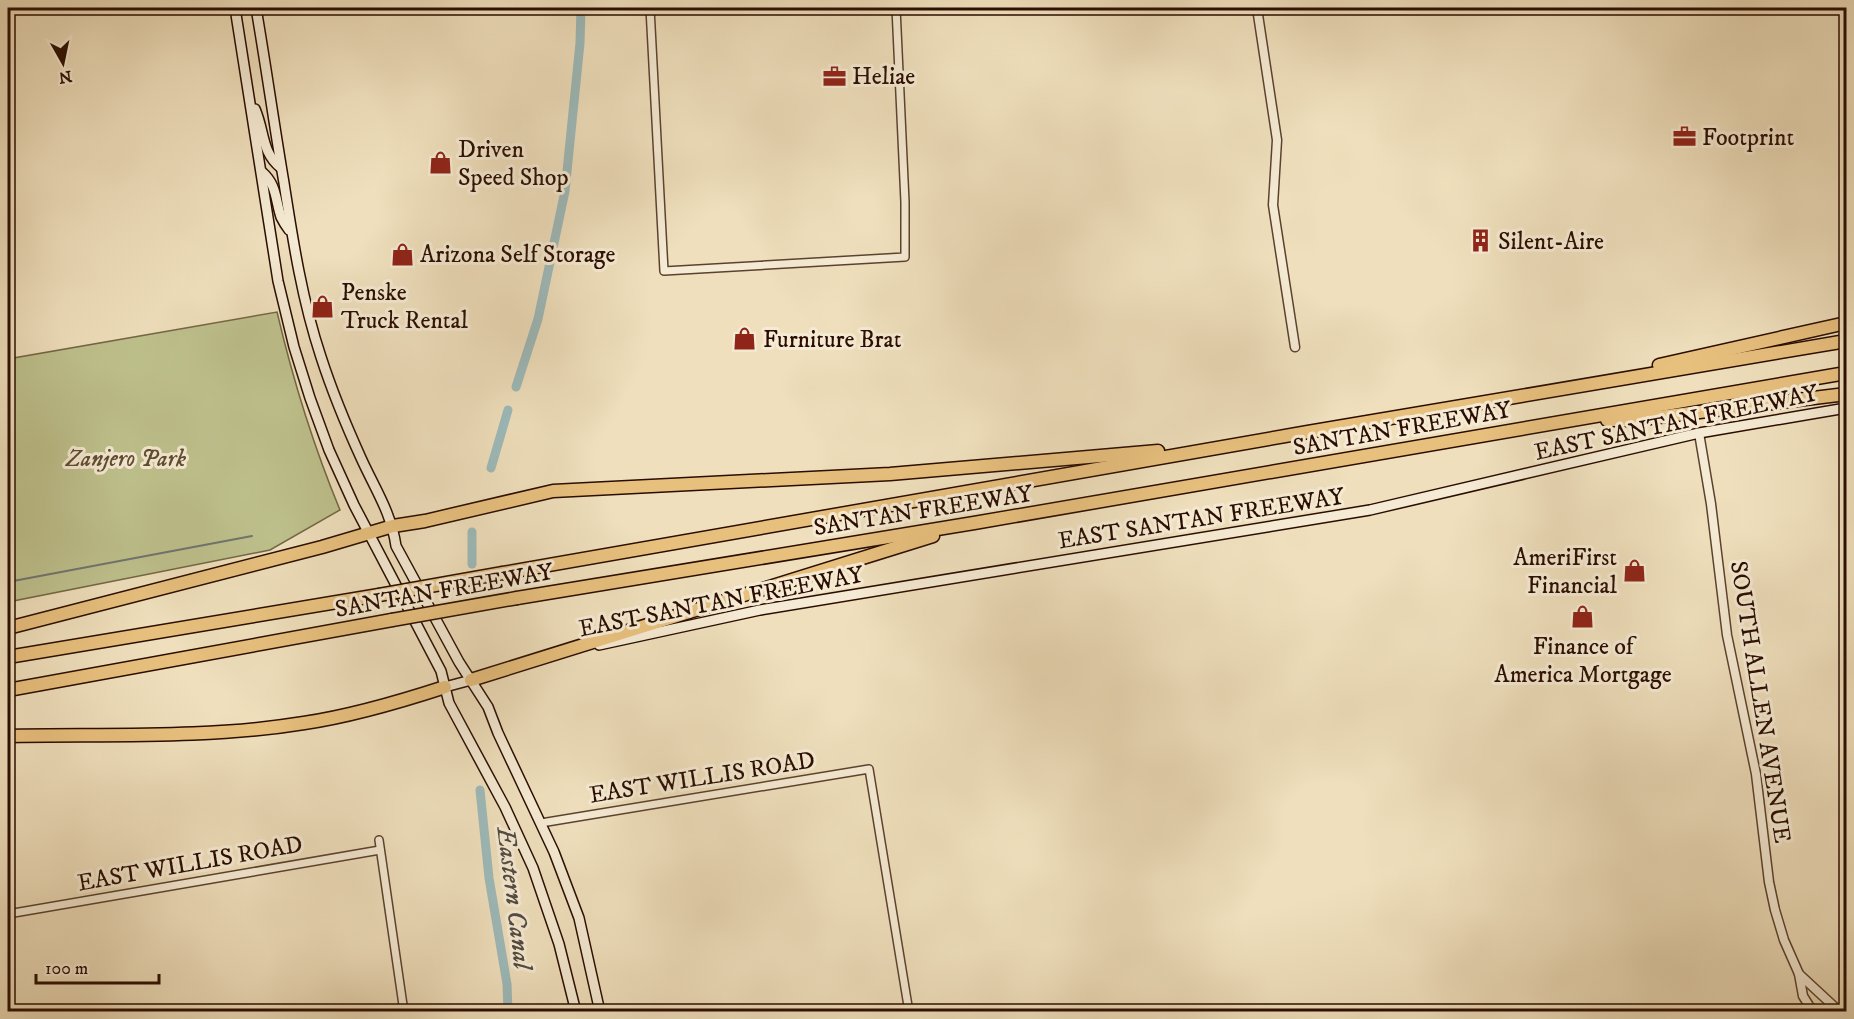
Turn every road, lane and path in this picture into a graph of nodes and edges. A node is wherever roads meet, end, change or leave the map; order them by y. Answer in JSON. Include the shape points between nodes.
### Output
{"nodes":[{"id":1,"x":235,"y":8,"type":"edge"},
{"id":2,"x":256,"y":8,"type":"edge"},
{"id":3,"x":650,"y":8,"type":"edge"},
{"id":4,"x":896,"y":8,"type":"edge"},
{"id":5,"x":1257,"y":8,"type":"edge"},
{"id":6,"x":249,"y":96,"type":"junction"},
{"id":7,"x":281,"y":168,"type":"junction"},
{"id":8,"x":262,"y":172,"type":"junction"},
{"id":9,"x":292,"y":234,"type":"junction"},
{"id":10,"x":1846,"y":323,"type":"edge"},
{"id":11,"x":1846,"y":341,"type":"edge"},
{"id":12,"x":1295,"y":348,"type":"dead end"},
{"id":13,"x":1846,"y":373,"type":"edge"},
{"id":14,"x":1544,"y":392,"type":"junction"},
{"id":15,"x":1846,"y":394,"type":"edge"},
{"id":16,"x":1846,"y":408,"type":"edge"},
{"id":17,"x":1570,"y":421,"type":"junction"},
{"id":18,"x":1308,"y":432,"type":"junction"},
{"id":19,"x":1699,"y":433,"type":"junction"},
{"id":20,"x":974,"y":523,"type":"junction"},
{"id":21,"x":393,"y":526,"type":"junction"},
{"id":22,"x":368,"y":533,"type":"junction"},
{"id":23,"x":8,"y":628,"type":"edge"},
{"id":24,"x":559,"y":654,"type":"junction"},
{"id":25,"x":8,"y":657,"type":"edge"},
{"id":26,"x":471,"y":680,"type":"junction"},
{"id":27,"x":445,"y":687,"type":"junction"},
{"id":28,"x":8,"y":690,"type":"edge"},
{"id":29,"x":8,"y":736,"type":"edge"},
{"id":30,"x":541,"y":823,"type":"junction"},
{"id":31,"x":379,"y":840,"type":"dead end"},
{"id":32,"x":380,"y":850,"type":"junction"},
{"id":33,"x":8,"y":914,"type":"edge"},
{"id":34,"x":1799,"y":974,"type":"junction"},
{"id":35,"x":404,"y":1011,"type":"edge"},
{"id":36,"x":576,"y":1011,"type":"edge"},
{"id":37,"x":600,"y":1011,"type":"edge"},
{"id":38,"x":909,"y":1011,"type":"edge"},
{"id":39,"x":1813,"y":1011,"type":"edge"},
{"id":40,"x":1840,"y":1011,"type":"edge"}],
"edges":[{"from":1,"to":6,"type":"main road"},
{"from":2,"to":7,"type":"main road"},
{"from":3,"to":4,"type":"street","via":[[664,271],[905,257]]},
{"from":5,"to":12,"type":"street","via":[[1277,140],[1273,205]]},
{"from":6,"to":7,"type":"main road","via":[[268,153]]},
{"from":6,"to":8,"type":"main road"},
{"from":7,"to":9,"type":"main road"},
{"from":8,"to":9,"type":"main road","via":[[273,185],[281,218]]},
{"from":8,"to":22,"type":"main road","via":[[278,281],[294,347],[328,450]]},
{"from":9,"to":21,"type":"main road","via":[[321,357]]},
{"from":10,"to":14,"type":"highway","via":[[1594,377]]},
{"from":11,"to":14,"type":"highway","name":"SANTAN FREEWAY"},
{"from":13,"to":17,"type":"highway","name":"SANTAN FREEWAY"},
{"from":14,"to":18,"type":"highway","name":"SANTAN FREEWAY"},
{"from":15,"to":17,"type":"highway","via":[[1634,420]]},
{"from":16,"to":19,"type":"main road","name":"EAST SANTAN FREEWAY"},
{"from":17,"to":20,"type":"highway","name":"SANTAN FREEWAY"},
{"from":18,"to":21,"type":"highway","via":[[1168,450],[918,472],[559,490]]},
{"from":18,"to":25,"type":"highway","name":"SANTAN FREEWAY","bridge":true},
{"from":19,"to":24,"type":"main road","name":"EAST SANTAN FREEWAY","via":[[1371,510],[760,610]]},
{"from":19,"to":34,"type":"street","name":"SOUTH ALLEN AVENUE","via":[[1712,504],[1728,640],[1761,802],[1769,882],[1784,940]]},
{"from":20,"to":24,"type":"highway"},
{"from":20,"to":28,"type":"highway","name":"SANTAN FREEWAY","bridge":true,"via":[[517,598]]},
{"from":21,"to":22,"type":"highway"},
{"from":21,"to":26,"type":"main road","via":[[396,546]]},
{"from":22,"to":23,"type":"highway"},
{"from":22,"to":27,"type":"main road","via":[[441,671]]},
{"from":24,"to":26,"type":"highway"},
{"from":26,"to":27,"type":"main road"},
{"from":26,"to":30,"type":"main road","via":[[488,707]]},
{"from":27,"to":29,"type":"highway","via":[[348,714],[276,727],[191,733]]},
{"from":27,"to":36,"type":"main road","via":[[449,703],[505,807],[532,868],[559,944]]},
{"from":30,"to":37,"type":"main road","via":[[579,918]]},
{"from":30,"to":38,"type":"street","name":"EAST WILLIS ROAD","via":[[869,770]]},
{"from":31,"to":32,"type":"street"},
{"from":32,"to":33,"type":"street","name":"EAST WILLIS ROAD"},
{"from":32,"to":35,"type":"street"},
{"from":34,"to":39,"type":"street","name":"SOUTH ALLEN AVENUE","via":[[1803,996]]},
{"from":34,"to":40,"type":"street","name":"SOUTH ALLEN AVENUE"}]}
